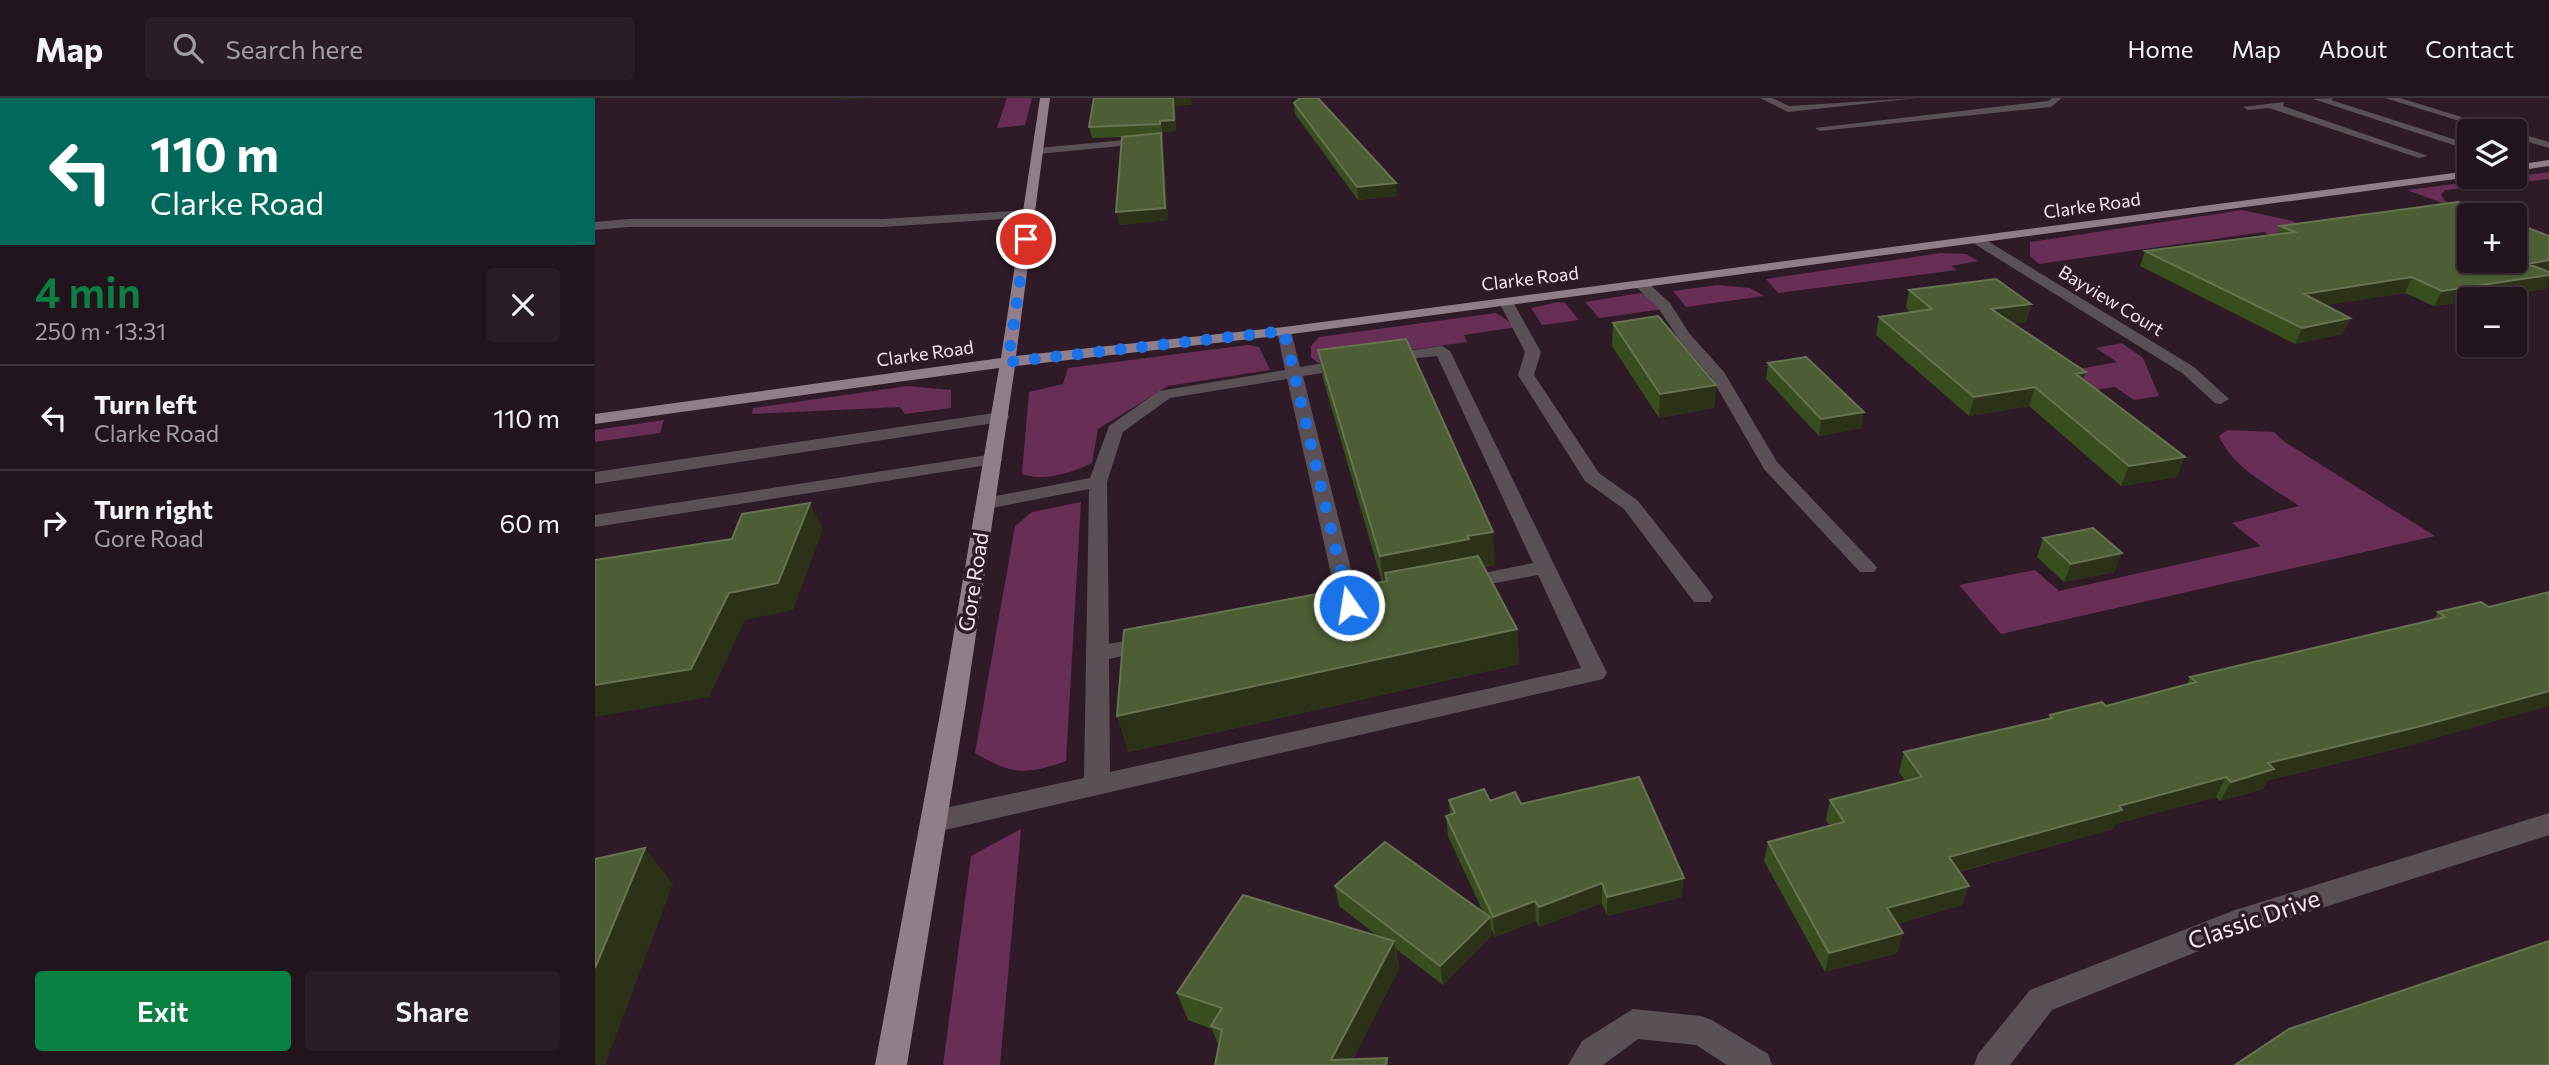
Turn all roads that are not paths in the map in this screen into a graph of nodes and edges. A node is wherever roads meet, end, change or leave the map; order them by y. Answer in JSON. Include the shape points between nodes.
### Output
{"nodes":[{"id":1,"x":1045,"y":98,"type":"edge"},
{"id":2,"x":1765,"y":98,"type":"edge"},
{"id":3,"x":1913,"y":98,"type":"edge"},
{"id":4,"x":2057,"y":98,"type":"edge"},
{"id":5,"x":2390,"y":98,"type":"edge"},
{"id":6,"x":2314,"y":100,"type":"edge"},
{"id":7,"x":2269,"y":105,"type":"junction"},
{"id":8,"x":2248,"y":107,"type":"dead end"},
{"id":9,"x":2461,"y":119,"type":"edge"},
{"id":10,"x":1820,"y":128,"type":"dead end"},
{"id":11,"x":2527,"y":139,"type":"edge"},
{"id":12,"x":1158,"y":141,"type":"edge"},
{"id":13,"x":2457,"y":143,"type":"edge"},
{"id":14,"x":2549,"y":145,"type":"edge"},
{"id":15,"x":1038,"y":151,"type":"junction"},
{"id":16,"x":2423,"y":156,"type":"dead end"},
{"id":17,"x":2549,"y":163,"type":"edge"},
{"id":18,"x":2527,"y":166,"type":"edge"},
{"id":19,"x":2457,"y":176,"type":"edge"},
{"id":20,"x":1029,"y":214,"type":"junction"},
{"id":21,"x":595,"y":226,"type":"edge"},
{"id":22,"x":1977,"y":240,"type":"junction"},
{"id":23,"x":1641,"y":284,"type":"junction"},
{"id":24,"x":1506,"y":302,"type":"junction"},
{"id":25,"x":1284,"y":331,"type":"junction"},
{"id":26,"x":1008,"y":362,"type":"junction"},
{"id":27,"x":1295,"y":372,"type":"junction"},
{"id":28,"x":2221,"y":399,"type":"dead end"},
{"id":29,"x":1001,"y":417,"type":"junction"},
{"id":30,"x":595,"y":419,"type":"edge"},
{"id":31,"x":994,"y":459,"type":"junction"},
{"id":32,"x":595,"y":478,"type":"edge"},
{"id":33,"x":1098,"y":482,"type":"junction"},
{"id":34,"x":987,"y":503,"type":"junction"},
{"id":35,"x":595,"y":521,"type":"edge"},
{"id":36,"x":1545,"y":567,"type":"junction"},
{"id":37,"x":1867,"y":568,"type":"dead end"},
{"id":38,"x":1440,"y":587,"type":"edge"},
{"id":39,"x":1702,"y":597,"type":"dead end"},
{"id":40,"x":1375,"y":600,"type":"edge"},
{"id":41,"x":1349,"y":605,"type":"junction"},
{"id":42,"x":1322,"y":610,"type":"edge"},
{"id":43,"x":1177,"y":638,"type":"edge"},
{"id":44,"x":1097,"y":654,"type":"junction"},
{"id":45,"x":1097,"y":786,"type":"junction"},
{"id":46,"x":936,"y":821,"type":"junction"},
{"id":47,"x":2549,"y":824,"type":"edge"},
{"id":48,"x":891,"y":1065,"type":"edge"},
{"id":49,"x":1584,"y":1065,"type":"edge"},
{"id":50,"x":1756,"y":1065,"type":"edge"},
{"id":51,"x":1990,"y":1065,"type":"edge"}],
"edges":[{"from":1,"to":15,"type":"main road","name":"Gore Road"},
{"from":2,"to":3,"type":"street","via":[[1788,109]]},
{"from":4,"to":10,"type":"street","via":[[2051,104]]},
{"from":5,"to":9,"type":"street"},
{"from":6,"to":7,"type":"street"},
{"from":6,"to":13,"type":"street"},
{"from":7,"to":8,"type":"street"},
{"from":7,"to":16,"type":"street"},
{"from":11,"to":14,"type":"street"},
{"from":12,"to":15,"type":"street"},
{"from":15,"to":20,"type":"main road","name":"Gore Road"},
{"from":17,"to":18,"type":"main road"},
{"from":19,"to":22,"type":"main road","name":"Clarke Road"},
{"from":20,"to":21,"type":"street","via":[[882,223]]},
{"from":20,"to":26,"type":"main road","name":"Gore Road"},
{"from":22,"to":23,"type":"main road","name":"Clarke Road"},
{"from":22,"to":28,"type":"street","name":"Bayview Court","via":[[2188,370]]},
{"from":23,"to":24,"type":"main road","name":"Clarke Road"},
{"from":23,"to":37,"type":"street","via":[[1665,306],[1718,375],[1770,465]]},
{"from":24,"to":25,"type":"main road","name":"Clarke Road"},
{"from":24,"to":39,"type":"street","via":[[1533,352],[1526,375],[1592,477],[1631,505]]},
{"from":25,"to":26,"type":"main road","name":"Clarke Road"},
{"from":25,"to":27,"type":"street"},
{"from":26,"to":29,"type":"main road","name":"Gore Road"},
{"from":26,"to":30,"type":"main road","name":"Clarke Road"},
{"from":27,"to":33,"type":"street","via":[[1165,394],[1115,430]]},
{"from":27,"to":36,"type":"street","via":[[1442,351]]},
{"from":27,"to":41,"type":"street"},
{"from":29,"to":31,"type":"main road","name":"Gore Road"},
{"from":29,"to":32,"type":"street"},
{"from":31,"to":34,"type":"main road","name":"Gore Road"},
{"from":31,"to":35,"type":"street"},
{"from":33,"to":34,"type":"street"},
{"from":33,"to":44,"type":"street"},
{"from":34,"to":46,"type":"main road","name":"Gore Road"},
{"from":36,"to":38,"type":"street"},
{"from":36,"to":45,"type":"street","via":[[1595,673]]},
{"from":40,"to":41,"type":"street"},
{"from":41,"to":42,"type":"street"},
{"from":43,"to":44,"type":"street"},
{"from":44,"to":45,"type":"street"},
{"from":45,"to":46,"type":"street"},
{"from":46,"to":48,"type":"main road","name":"Gore Road"},
{"from":47,"to":51,"type":"street","name":"Classic Drive","via":[[2235,923],[2041,1000]]},
{"from":49,"to":50,"type":"street","via":[[1593,1052],[1633,1024],[1700,1031]]}]}
